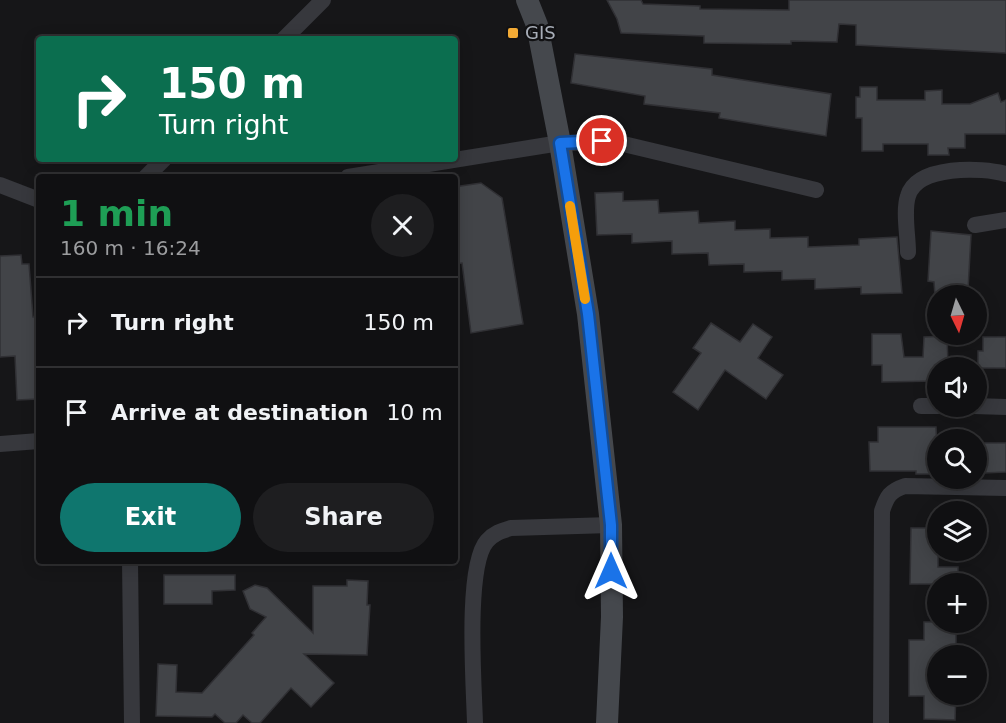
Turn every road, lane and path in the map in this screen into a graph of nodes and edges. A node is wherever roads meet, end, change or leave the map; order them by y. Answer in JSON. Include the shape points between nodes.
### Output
{"nodes":[{"id":1,"x":323,"y":0,"type":"edge"},
{"id":2,"x":527,"y":0,"type":"edge"},
{"id":3,"x":287,"y":36,"type":"edge"},
{"id":4,"x":560,"y":143,"type":"junction"},
{"id":5,"x":458,"y":159,"type":"edge"},
{"id":6,"x":161,"y":162,"type":"edge"},
{"id":7,"x":442,"y":162,"type":"edge"},
{"id":8,"x":149,"y":174,"type":"edge"},
{"id":9,"x":367,"y":174,"type":"edge"},
{"id":10,"x":1006,"y":174,"type":"edge"},
{"id":11,"x":0,"y":185,"type":"edge"},
{"id":12,"x":816,"y":190,"type":"dead end"},
{"id":13,"x":36,"y":199,"type":"edge"},
{"id":14,"x":1006,"y":220,"type":"edge"},
{"id":15,"x":975,"y":225,"type":"dead end"},
{"id":16,"x":908,"y":252,"type":"dead end"},
{"id":17,"x":987,"y":406,"type":"edge"},
{"id":18,"x":1006,"y":407,"type":"edge"},
{"id":19,"x":36,"y":441,"type":"edge"},
{"id":20,"x":0,"y":444,"type":"edge"},
{"id":21,"x":1006,"y":488,"type":"edge"},
{"id":22,"x":611,"y":525,"type":"junction"},
{"id":23,"x":130,"y":564,"type":"edge"},
{"id":24,"x":132,"y":723,"type":"edge"},
{"id":25,"x":475,"y":723,"type":"edge"},
{"id":26,"x":607,"y":723,"type":"edge"},
{"id":27,"x":881,"y":723,"type":"edge"}],
"edges":[{"from":1,"to":3,"type":"street"},
{"from":2,"to":4,"type":"street","via":[[537,25]]},
{"from":4,"to":5,"type":"street"},
{"from":4,"to":12,"type":"street","via":[[615,142]]},
{"from":4,"to":22,"type":"street","via":[[588,314]]},
{"from":6,"to":8,"type":"street"},
{"from":7,"to":9,"type":"street"},
{"from":10,"to":16,"type":"street","via":[[940,172],[922,179],[908,196]]},
{"from":11,"to":13,"type":"street"},
{"from":14,"to":15,"type":"street"},
{"from":17,"to":18,"type":"street"},
{"from":19,"to":20,"type":"street"},
{"from":21,"to":27,"type":"street","via":[[905,486],[887,496],[882,511]]},
{"from":22,"to":25,"type":"street","via":[[511,528],[497,532],[485,542],[473,586]]},
{"from":22,"to":26,"type":"street"},
{"from":23,"to":24,"type":"street"}]}
